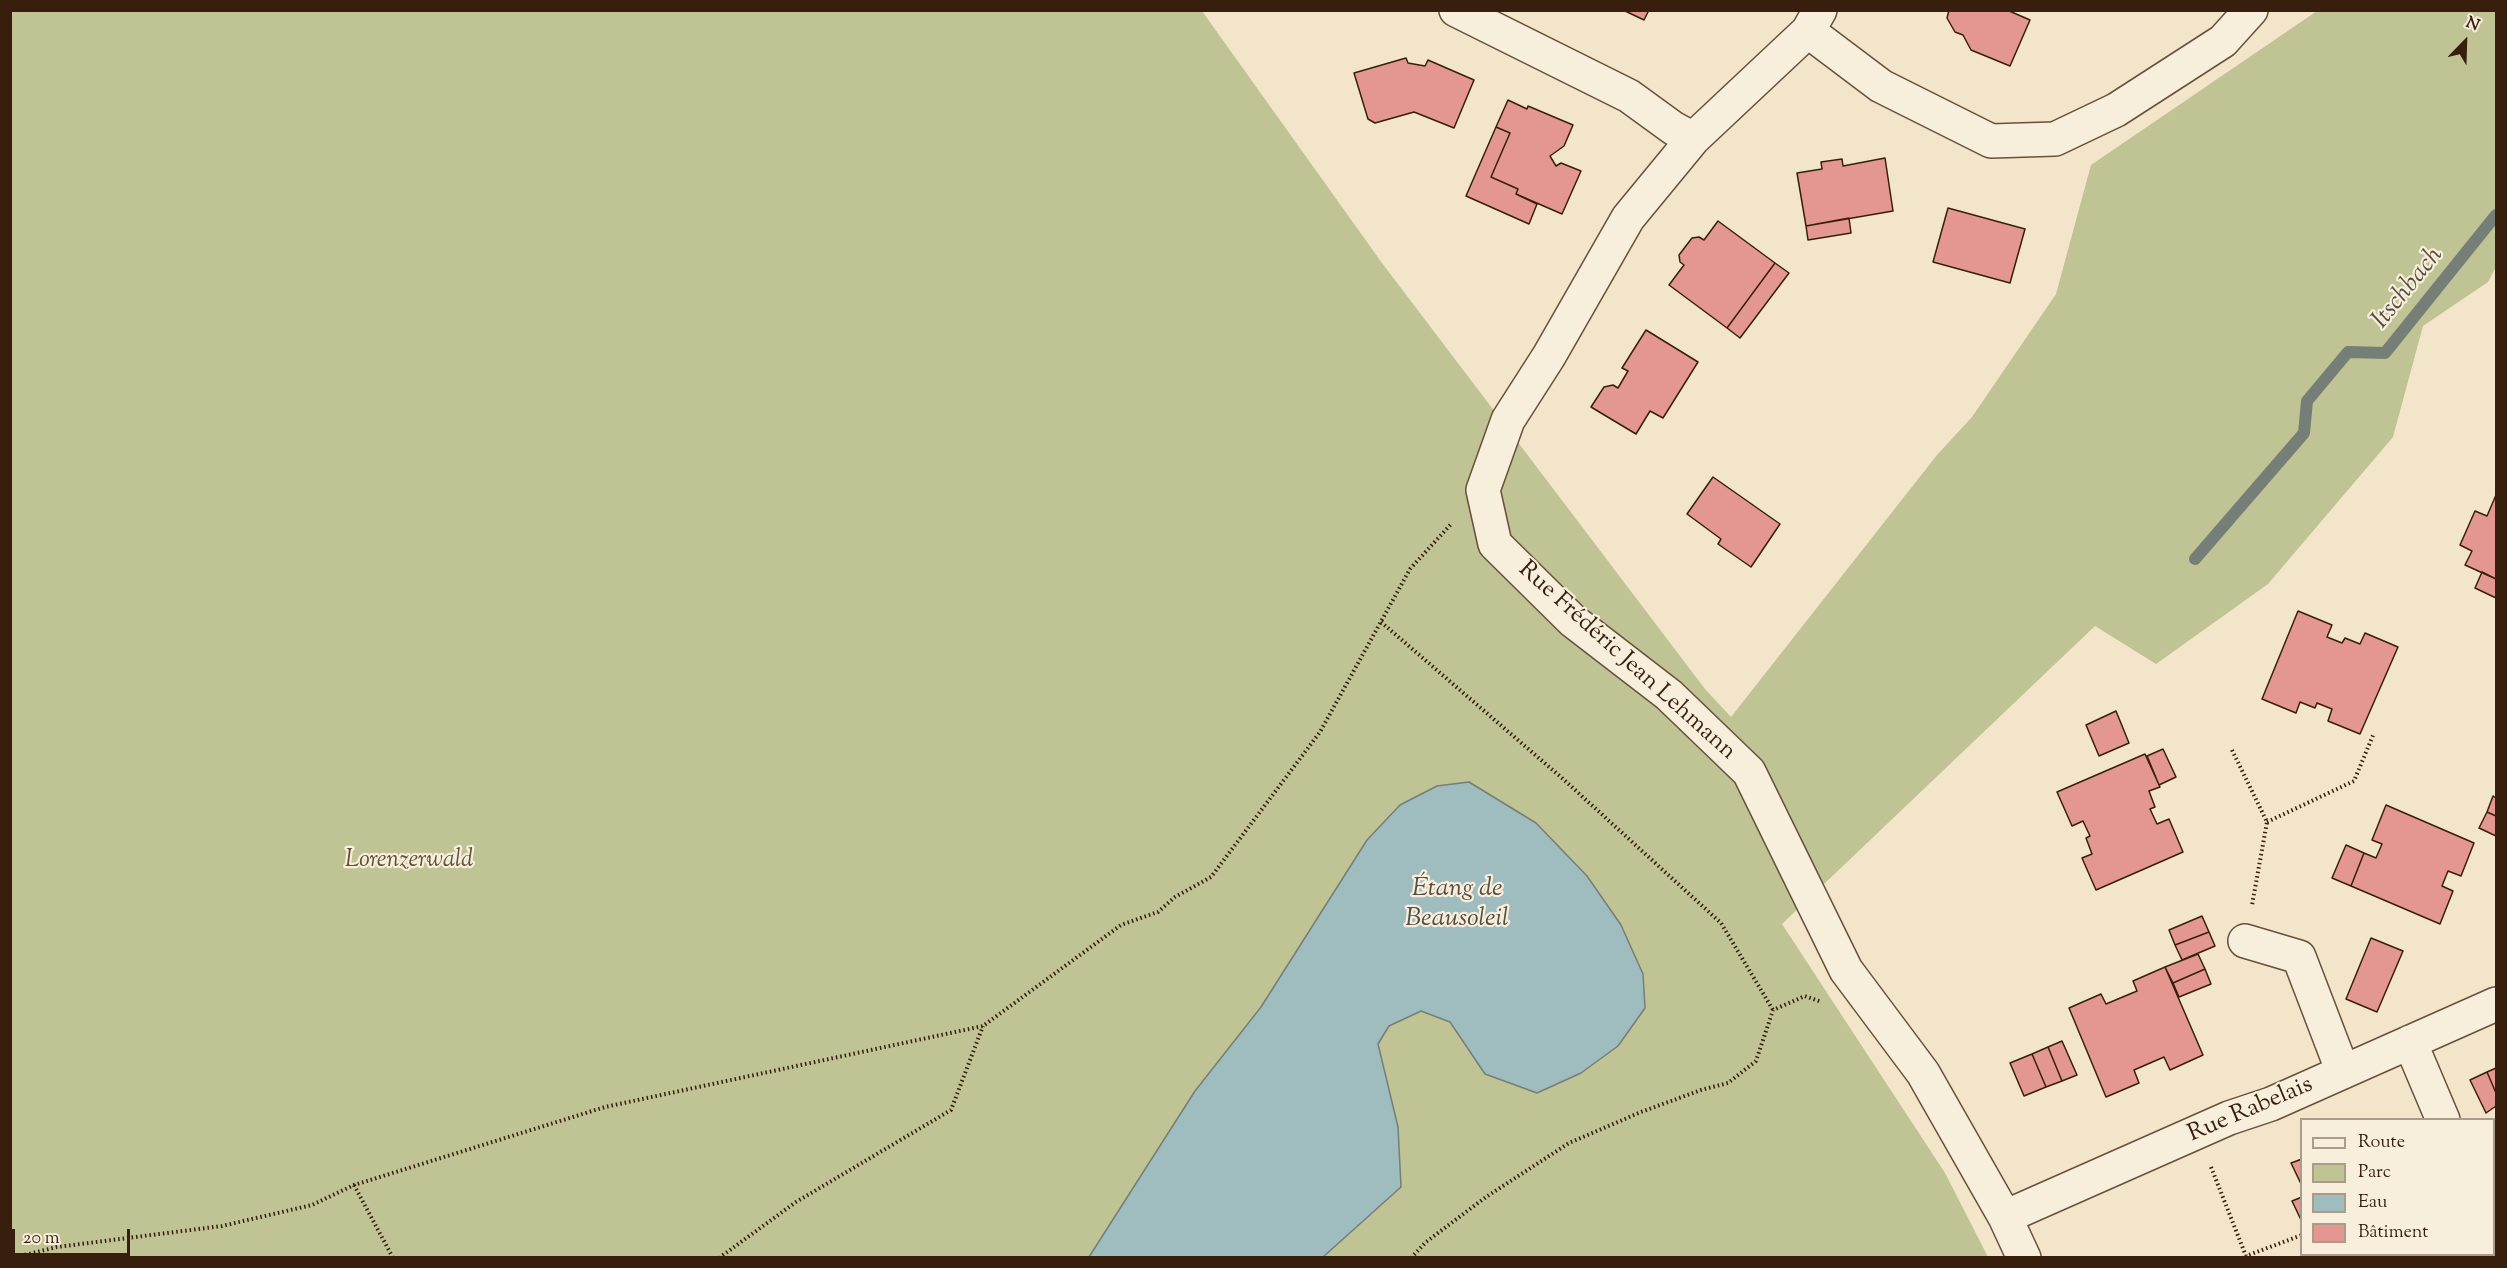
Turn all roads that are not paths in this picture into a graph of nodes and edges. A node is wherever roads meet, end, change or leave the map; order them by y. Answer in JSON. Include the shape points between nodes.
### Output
{"nodes":[{"id":1,"x":1456,"y":10,"type":"edge"},
{"id":2,"x":2251,"y":10,"type":"edge"},
{"id":3,"x":1814,"y":21,"type":"edge"},
{"id":4,"x":1693,"y":139,"type":"junction"},
{"id":5,"x":2245,"y":941,"type":"road end"},
{"id":6,"x":2496,"y":1004,"type":"edge"},
{"id":7,"x":2410,"y":1042,"type":"junction"},
{"id":8,"x":2343,"y":1072,"type":"junction"},
{"id":9,"x":2443,"y":1118,"type":"edge"},
{"id":10,"x":2005,"y":1217,"type":"junction"},
{"id":11,"x":2024,"y":1257,"type":"edge"}],
"edges":[{"from":1,"to":4,"type":"street","via":[[1629,96]]},
{"from":2,"to":3,"type":"street","via":[[2223,41],[2116,110],[2055,139],[1990,141],[1881,86]]},
{"from":3,"to":4,"type":"street"},
{"from":4,"to":10,"type":"street","name":"Rue Frédéric Jean Lehmann","via":[[1628,218],[1508,420],[1483,490],[1495,544],[1573,621],[1669,695],[1749,772],[1846,970],[1923,1073]]},
{"from":5,"to":8,"type":"street","via":[[2299,957]]},
{"from":6,"to":7,"type":"street","name":"Rue Rabelais"},
{"from":7,"to":8,"type":"street","name":"Rue Rabelais"},
{"from":7,"to":9,"type":"street"},
{"from":8,"to":10,"type":"street","name":"Rue Rabelais"},
{"from":10,"to":11,"type":"street","name":"Rue Frédéric Jean Lehmann"}]}
